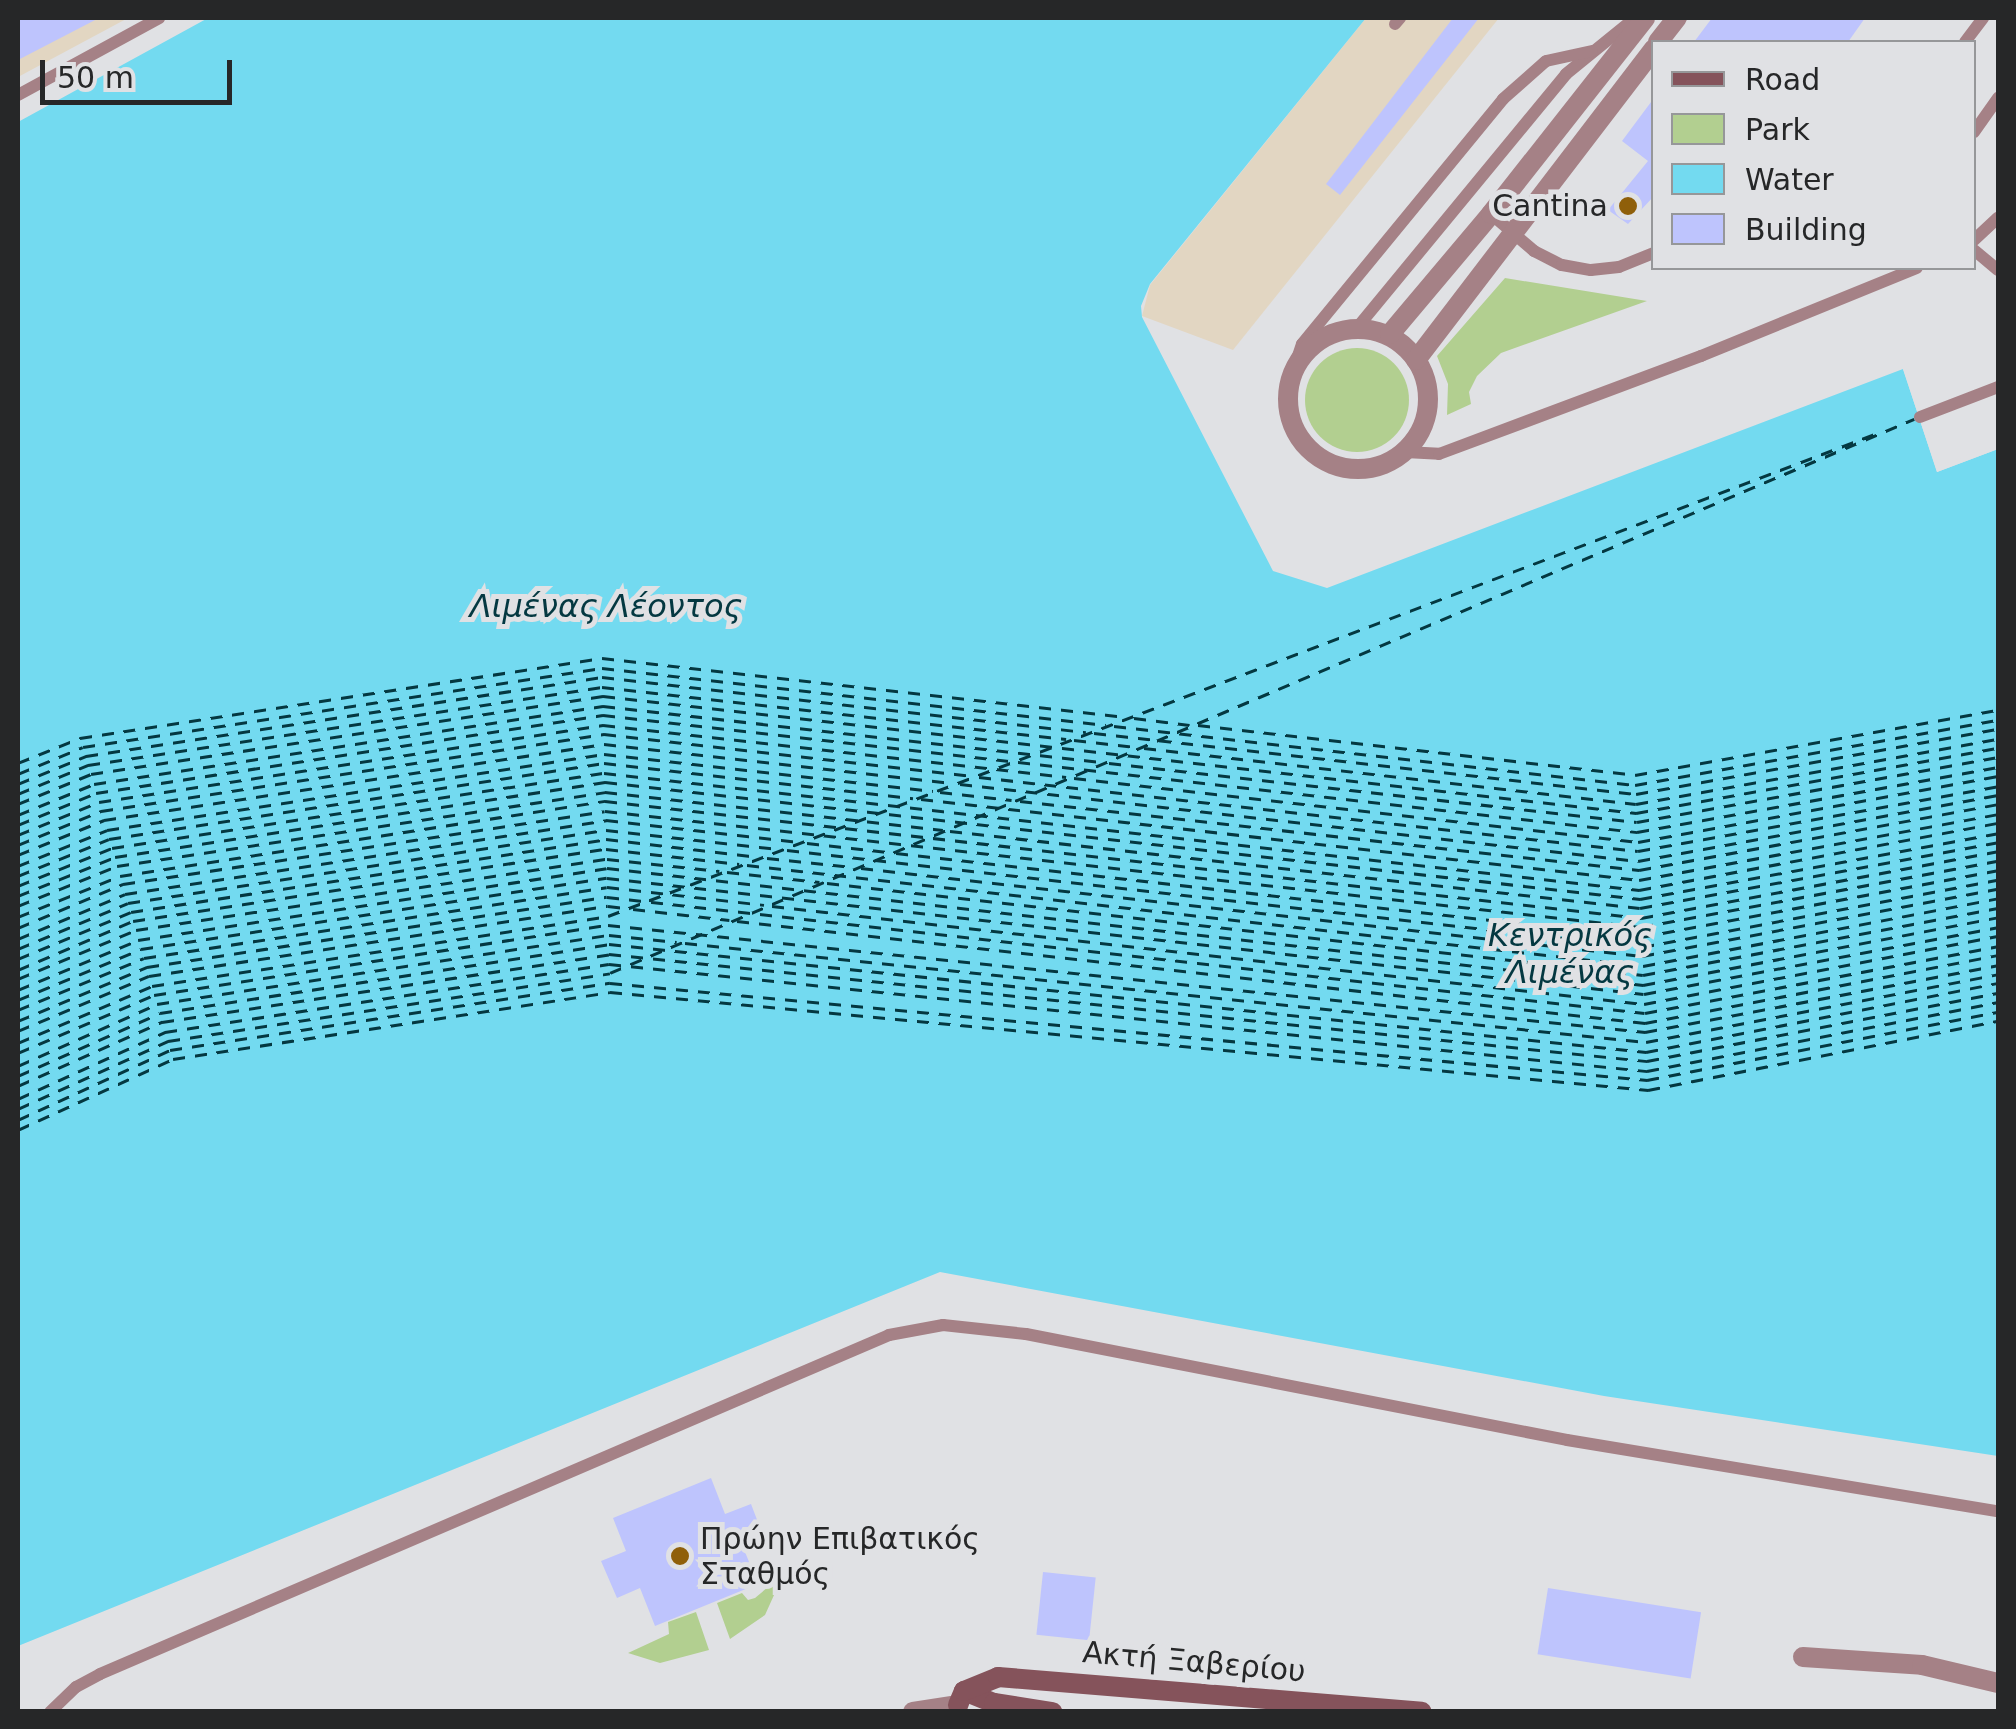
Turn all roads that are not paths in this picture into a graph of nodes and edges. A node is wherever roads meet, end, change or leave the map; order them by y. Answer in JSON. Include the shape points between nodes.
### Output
{"nodes":[{"id":1,"x":159,"y":18,"type":"edge"},
{"id":2,"x":1635,"y":18,"type":"edge"},
{"id":3,"x":1645,"y":18,"type":"edge"},
{"id":4,"x":1678,"y":18,"type":"edge"},
{"id":5,"x":1984,"y":18,"type":"edge"},
{"id":6,"x":1660,"y":40,"type":"edge"},
{"id":7,"x":1967,"y":40,"type":"edge"},
{"id":8,"x":1592,"y":51,"type":"junction"},
{"id":9,"x":1651,"y":53,"type":"edge"},
{"id":10,"x":18,"y":94,"type":"edge"},
{"id":11,"x":1998,"y":98,"type":"edge"},
{"id":12,"x":1976,"y":129,"type":"edge"},
{"id":13,"x":1491,"y":214,"type":"junction"},
{"id":14,"x":1998,"y":218,"type":"edge"},
{"id":15,"x":1513,"y":233,"type":"junction"},
{"id":16,"x":1976,"y":238,"type":"edge"},
{"id":17,"x":1976,"y":252,"type":"edge"},
{"id":18,"x":1651,"y":254,"type":"edge"},
{"id":19,"x":1911,"y":270,"type":"edge"},
{"id":20,"x":1998,"y":270,"type":"edge"},
{"id":21,"x":1356,"y":329,"type":"junction"},
{"id":22,"x":1390,"y":334,"type":"junction"},
{"id":23,"x":1416,"y":360,"type":"junction"},
{"id":24,"x":1289,"y":383,"type":"junction"},
{"id":25,"x":1998,"y":387,"type":"edge"},
{"id":26,"x":1920,"y":417,"type":"dead end"},
{"id":27,"x":1405,"y":452,"type":"junction"},
{"id":28,"x":1998,"y":1511,"type":"edge"},
{"id":29,"x":1803,"y":1657,"type":"dead end"},
{"id":30,"x":1998,"y":1684,"type":"edge"},
{"id":31,"x":961,"y":1698,"type":"junction"},
{"id":32,"x":50,"y":1712,"type":"edge"},
{"id":33,"x":913,"y":1712,"type":"edge"},
{"id":34,"x":1052,"y":1712,"type":"edge"},
{"id":35,"x":1422,"y":1712,"type":"edge"}],
"edges":[{"from":1,"to":10,"type":"lane"},
{"from":2,"to":8,"type":"lane"},
{"from":3,"to":13,"type":"street"},
{"from":4,"to":6,"type":"street"},
{"from":5,"to":7,"type":"lane"},
{"from":8,"to":21,"type":"lane"},
{"from":8,"to":24,"type":"lane","via":[[1546,61],[1502,99],[1302,344]]},
{"from":9,"to":15,"type":"street"},
{"from":11,"to":12,"type":"lane"},
{"from":13,"to":15,"type":"lane"},
{"from":13,"to":22,"type":"street"},
{"from":14,"to":16,"type":"lane"},
{"from":15,"to":18,"type":"lane","via":[[1546,258],[1591,270]]},
{"from":15,"to":23,"type":"street"},
{"from":17,"to":20,"type":"lane"},
{"from":19,"to":27,"type":"lane","via":[[1438,454]]},
{"from":21,"to":22,"type":"street"},
{"from":21,"to":24,"type":"street","via":[[1318,341],[1298,361]]},
{"from":22,"to":23,"type":"street"},
{"from":23,"to":27,"type":"street","via":[[1427,385],[1427,412]]},
{"from":24,"to":27,"type":"street","via":[[1292,426],[1324,462],[1365,470]]},
{"from":25,"to":26,"type":"lane"},
{"from":28,"to":32,"type":"lane","via":[[1548,1437],[1026,1334],[943,1326],[889,1335],[118,1666],[76,1687]]},
{"from":29,"to":30,"type":"street","via":[[1922,1665]]},
{"from":31,"to":33,"type":"street"},
{"from":31,"to":34,"type":"main road"},
{"from":31,"to":35,"type":"main road","name":"Ακτή Ξαβερίου","via":[[998,1678],[1034,1679]]}]}
